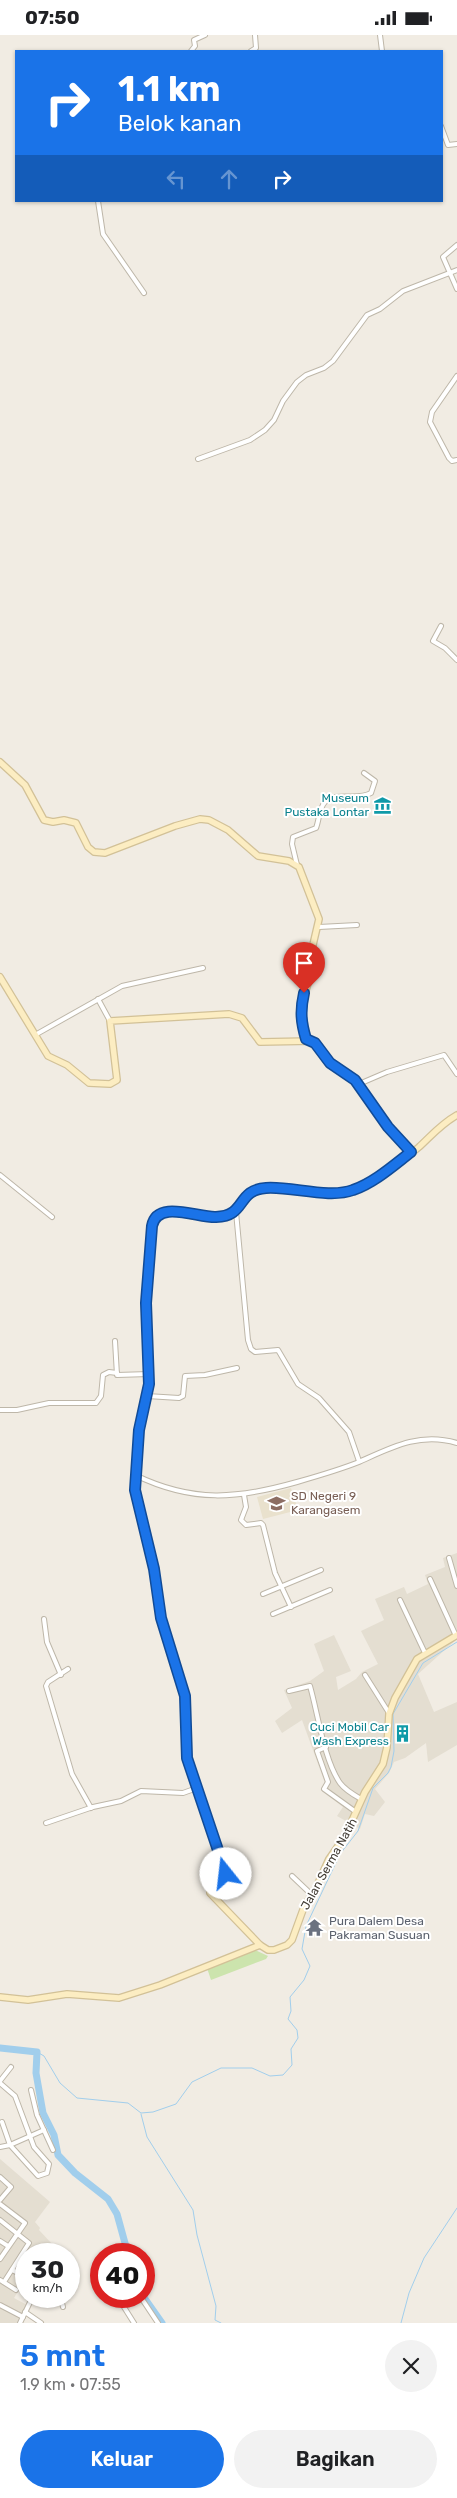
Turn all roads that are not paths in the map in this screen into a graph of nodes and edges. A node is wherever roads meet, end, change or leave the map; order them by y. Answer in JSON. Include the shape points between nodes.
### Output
{"nodes":[{"id":1,"x":205,"y":35,"type":"edge"},
{"id":2,"x":255,"y":35,"type":"edge"},
{"id":3,"x":380,"y":35,"type":"edge"},
{"id":4,"x":192,"y":50,"type":"edge"},
{"id":5,"x":254,"y":50,"type":"edge"},
{"id":6,"x":382,"y":50,"type":"edge"},
{"id":7,"x":443,"y":131,"type":"edge"},
{"id":8,"x":457,"y":144,"type":"edge"},
{"id":9,"x":98,"y":202,"type":"edge"},
{"id":10,"x":457,"y":245,"type":"edge"},
{"id":11,"x":457,"y":270,"type":"edge"},
{"id":12,"x":450,"y":273,"type":"junction"},
{"id":13,"x":457,"y":289,"type":"edge"},
{"id":14,"x":144,"y":293,"type":"dead end"},
{"id":15,"x":457,"y":375,"type":"edge"},
{"id":16,"x":198,"y":459,"type":"dead end"},
{"id":17,"x":457,"y":460,"type":"edge"},
{"id":18,"x":441,"y":626,"type":"dead end"},
{"id":19,"x":457,"y":660,"type":"edge"},
{"id":20,"x":0,"y":761,"type":"edge"},
{"id":21,"x":364,"y":773,"type":"dead end"},
{"id":22,"x":297,"y":865,"type":"junction"},
{"id":23,"x":357,"y":925,"type":"dead end"},
{"id":24,"x":319,"y":927,"type":"junction"},
{"id":25,"x":203,"y":968,"type":"dead end"},
{"id":26,"x":0,"y":977,"type":"edge"},
{"id":27,"x":98,"y":999,"type":"junction"},
{"id":28,"x":110,"y":1021,"type":"junction"},
{"id":29,"x":35,"y":1035,"type":"junction"},
{"id":30,"x":306,"y":1039,"type":"junction"},
{"id":31,"x":457,"y":1074,"type":"edge"},
{"id":32,"x":359,"y":1084,"type":"junction"},
{"id":33,"x":457,"y":1115,"type":"edge"},
{"id":34,"x":411,"y":1152,"type":"junction"},
{"id":35,"x":0,"y":1175,"type":"edge"},
{"id":36,"x":236,"y":1212,"type":"junction"},
{"id":37,"x":52,"y":1217,"type":"dead end"},
{"id":38,"x":115,"y":1341,"type":"dead end"},
{"id":39,"x":237,"y":1368,"type":"dead end"},
{"id":40,"x":117,"y":1373,"type":"junction"},
{"id":41,"x":149,"y":1374,"type":"junction"},
{"id":42,"x":146,"y":1396,"type":"junction"},
{"id":43,"x":0,"y":1410,"type":"edge"},
{"id":44,"x":457,"y":1443,"type":"edge"},
{"id":45,"x":359,"y":1461,"type":"junction"},
{"id":46,"x":135,"y":1475,"type":"junction"},
{"id":47,"x":244,"y":1495,"type":"junction"},
{"id":48,"x":449,"y":1558,"type":"dead end"},
{"id":49,"x":321,"y":1570,"type":"dead end"},
{"id":50,"x":430,"y":1579,"type":"dead end"},
{"id":51,"x":457,"y":1586,"type":"edge"},
{"id":52,"x":281,"y":1587,"type":"junction"},
{"id":53,"x":330,"y":1590,"type":"dead end"},
{"id":54,"x":264,"y":1594,"type":"dead end"},
{"id":55,"x":400,"y":1600,"type":"dead end"},
{"id":56,"x":291,"y":1607,"type":"junction"},
{"id":57,"x":273,"y":1614,"type":"dead end"},
{"id":58,"x":44,"y":1619,"type":"dead end"},
{"id":59,"x":456,"y":1635,"type":"edge"},
{"id":60,"x":426,"y":1653,"type":"junction"},
{"id":61,"x":68,"y":1669,"type":"dead end"},
{"id":62,"x":60,"y":1675,"type":"junction"},
{"id":63,"x":366,"y":1675,"type":"dead end"},
{"id":64,"x":289,"y":1691,"type":"dead end"},
{"id":65,"x":390,"y":1714,"type":"junction"},
{"id":66,"x":326,"y":1747,"type":"junction"},
{"id":67,"x":197,"y":1788,"type":"junction"},
{"id":68,"x":361,"y":1799,"type":"junction"},
{"id":69,"x":91,"y":1808,"type":"junction"},
{"id":70,"x":357,"y":1813,"type":"junction"},
{"id":71,"x":46,"y":1823,"type":"dead end"},
{"id":72,"x":292,"y":1876,"type":"dead end"},
{"id":73,"x":312,"y":1895,"type":"junction"},
{"id":74,"x":260,"y":1945,"type":"junction"},
{"id":75,"x":0,"y":1997,"type":"edge"},
{"id":76,"x":11,"y":2067,"type":"dead end"},
{"id":77,"x":0,"y":2082,"type":"edge"},
{"id":78,"x":31,"y":2089,"type":"dead end"},
{"id":79,"x":2,"y":2122,"type":"dead end"},
{"id":80,"x":44,"y":2130,"type":"junction"},
{"id":81,"x":31,"y":2135,"type":"junction"},
{"id":82,"x":10,"y":2145,"type":"junction"},
{"id":83,"x":0,"y":2147,"type":"edge"},
{"id":84,"x":52,"y":2150,"type":"dead end"},
{"id":85,"x":0,"y":2177,"type":"edge"},
{"id":86,"x":0,"y":2202,"type":"edge"},
{"id":87,"x":0,"y":2220,"type":"edge"},
{"id":88,"x":17,"y":2233,"type":"junction"},
{"id":89,"x":0,"y":2241,"type":"edge"},
{"id":90,"x":29,"y":2243,"type":"edge"},
{"id":91,"x":8,"y":2247,"type":"junction"},
{"id":92,"x":0,"y":2259,"type":"edge"},
{"id":93,"x":15,"y":2265,"type":"edge"},
{"id":94,"x":12,"y":2270,"type":"junction"},
{"id":95,"x":15,"y":2272,"type":"edge"},
{"id":96,"x":2,"y":2281,"type":"edge"},
{"id":97,"x":15,"y":2288,"type":"edge"},
{"id":98,"x":0,"y":2305,"type":"edge"},
{"id":99,"x":27,"y":2308,"type":"edge"},
{"id":100,"x":125,"y":2308,"type":"edge"},
{"id":101,"x":148,"y":2308,"type":"edge"},
{"id":102,"x":25,"y":2312,"type":"junction"},
{"id":103,"x":23,"y":2317,"type":"junction"},
{"id":104,"x":20,"y":2323,"type":"edge"},
{"id":105,"x":41,"y":2323,"type":"edge"},
{"id":106,"x":134,"y":2323,"type":"edge"},
{"id":107,"x":158,"y":2323,"type":"edge"}],
"edges":[{"from":1,"to":4,"type":"street","via":[[194,40]]},
{"from":2,"to":5,"type":"street"},
{"from":3,"to":6,"type":"street"},
{"from":7,"to":8,"type":"street","via":[[448,145]]},
{"from":9,"to":14,"type":"street","via":[[103,234]]},
{"from":10,"to":12,"type":"street","via":[[443,257]]},
{"from":11,"to":12,"type":"street"},
{"from":12,"to":13,"type":"street"},
{"from":12,"to":16,"type":"street","via":[[403,291],[362,319],[340,354],[293,387],[265,430],[250,440]]},
{"from":15,"to":17,"type":"street","via":[[432,413],[430,422],[449,458]]},
{"from":18,"to":19,"type":"street","via":[[433,641]]},
{"from":20,"to":22,"type":"street","via":[[25,785],[41,817],[47,821],[76,823],[94,852],[105,853],[200,819],[222,826],[258,856]]},
{"from":21,"to":22,"type":"street","via":[[375,781],[371,793],[327,800],[316,828],[293,837]]},
{"from":22,"to":24,"type":"street","via":[[314,901]]},
{"from":23,"to":24,"type":"street"},
{"from":24,"to":30,"type":"street","via":[[312,949],[310,978],[300,1010]]},
{"from":25,"to":27,"type":"street","via":[[132,982]]},
{"from":26,"to":29,"type":"street"},
{"from":27,"to":28,"type":"street"},
{"from":27,"to":29,"type":"street"},
{"from":28,"to":29,"type":"street","via":[[118,1075],[115,1082],[110,1083],[85,1081],[67,1065],[45,1053]]},
{"from":28,"to":30,"type":"street","via":[[230,1014],[242,1018],[260,1042]]},
{"from":30,"to":32,"type":"street","via":[[315,1043],[330,1063]]},
{"from":31,"to":32,"type":"street","via":[[444,1055]]},
{"from":32,"to":34,"type":"street","via":[[388,1127]]},
{"from":33,"to":34,"type":"street"},
{"from":34,"to":36,"type":"street","via":[[354,1190],[265,1188],[247,1195]]},
{"from":35,"to":37,"type":"street"},
{"from":36,"to":41,"type":"street","via":[[218,1217],[162,1212],[153,1221],[146,1303]]},
{"from":36,"to":45,"type":"street","via":[[251,1349],[255,1352],[278,1350],[298,1384],[319,1398],[349,1432]]},
{"from":38,"to":40,"type":"street"},
{"from":39,"to":42,"type":"street","via":[[185,1376],[180,1398]]},
{"from":40,"to":41,"type":"street"},
{"from":40,"to":43,"type":"street","via":[[103,1375],[101,1396],[96,1403],[49,1403],[18,1410]]},
{"from":41,"to":42,"type":"street"},
{"from":42,"to":46,"type":"street"},
{"from":44,"to":45,"type":"street","via":[[413,1440]]},
{"from":45,"to":47,"type":"street","via":[[327,1474]]},
{"from":46,"to":47,"type":"street","via":[[190,1494]]},
{"from":46,"to":67,"type":"street","via":[[135,1490],[154,1569],[161,1618],[185,1696],[187,1758]]},
{"from":47,"to":52,"type":"street","via":[[246,1507],[241,1520],[246,1525],[263,1525],[271,1564]]},
{"from":48,"to":51,"type":"street"},
{"from":49,"to":52,"type":"street"},
{"from":50,"to":59,"type":"street"},
{"from":52,"to":54,"type":"street"},
{"from":52,"to":56,"type":"street"},
{"from":53,"to":56,"type":"street"},
{"from":55,"to":60,"type":"street"},
{"from":56,"to":57,"type":"street"},
{"from":58,"to":62,"type":"street","via":[[47,1642]]},
{"from":59,"to":60,"type":"street","name":"Jalan Serma Natih"},
{"from":60,"to":65,"type":"street","name":"Jalan Serma Natih","via":[[417,1659],[409,1672],[394,1698]]},
{"from":61,"to":62,"type":"street"},
{"from":62,"to":69,"type":"street","via":[[46,1687],[72,1774]]},
{"from":63,"to":65,"type":"street"},
{"from":64,"to":66,"type":"street","via":[[310,1686]]},
{"from":65,"to":68,"type":"street","name":"Jalan Serma Natih","via":[[385,1758]]},
{"from":66,"to":68,"type":"street","via":[[340,1783]]},
{"from":66,"to":70,"type":"street","via":[[317,1751],[328,1782],[324,1789]]},
{"from":67,"to":69,"type":"street","via":[[183,1793],[141,1791],[121,1801]]},
{"from":67,"to":74,"type":"street","via":[[226,1874],[210,1888],[210,1893]]},
{"from":68,"to":70,"type":"street","name":"Jalan Serma Natih"},
{"from":69,"to":71,"type":"street"},
{"from":70,"to":73,"type":"street","name":"Jalan Serma Natih"},
{"from":72,"to":73,"type":"street"},
{"from":73,"to":74,"type":"street","name":"Jalan Serma Natih","via":[[290,1943],[274,1950]]},
{"from":74,"to":75,"type":"street","name":"Jalan Serma Natih","via":[[119,1999],[67,1994],[28,2000]]},
{"from":76,"to":77,"type":"street"},
{"from":77,"to":81,"type":"street","via":[[15,2096]]},
{"from":78,"to":80,"type":"street","via":[[36,2115]]},
{"from":79,"to":82,"type":"street"},
{"from":80,"to":81,"type":"street"},
{"from":80,"to":84,"type":"street"},
{"from":81,"to":82,"type":"street"},
{"from":81,"to":82,"type":"street","via":[[37,2151],[49,2165],[43,2175],[38,2176]]},
{"from":82,"to":83,"type":"street"},
{"from":85,"to":86,"type":"street","via":[[11,2187]]},
{"from":86,"to":88,"type":"street","via":[[25,2223]]},
{"from":87,"to":88,"type":"street"},
{"from":88,"to":90,"type":"street"},
{"from":88,"to":91,"type":"street"},
{"from":89,"to":91,"type":"street"},
{"from":91,"to":92,"type":"street"},
{"from":93,"to":94,"type":"street"},
{"from":94,"to":95,"type":"street"},
{"from":94,"to":96,"type":"street"},
{"from":96,"to":97,"type":"street"},
{"from":98,"to":103,"type":"street"},
{"from":99,"to":102,"type":"street"},
{"from":100,"to":106,"type":"street"},
{"from":101,"to":107,"type":"street"},
{"from":102,"to":103,"type":"street"},
{"from":102,"to":105,"type":"street"},
{"from":103,"to":104,"type":"street"}]}
